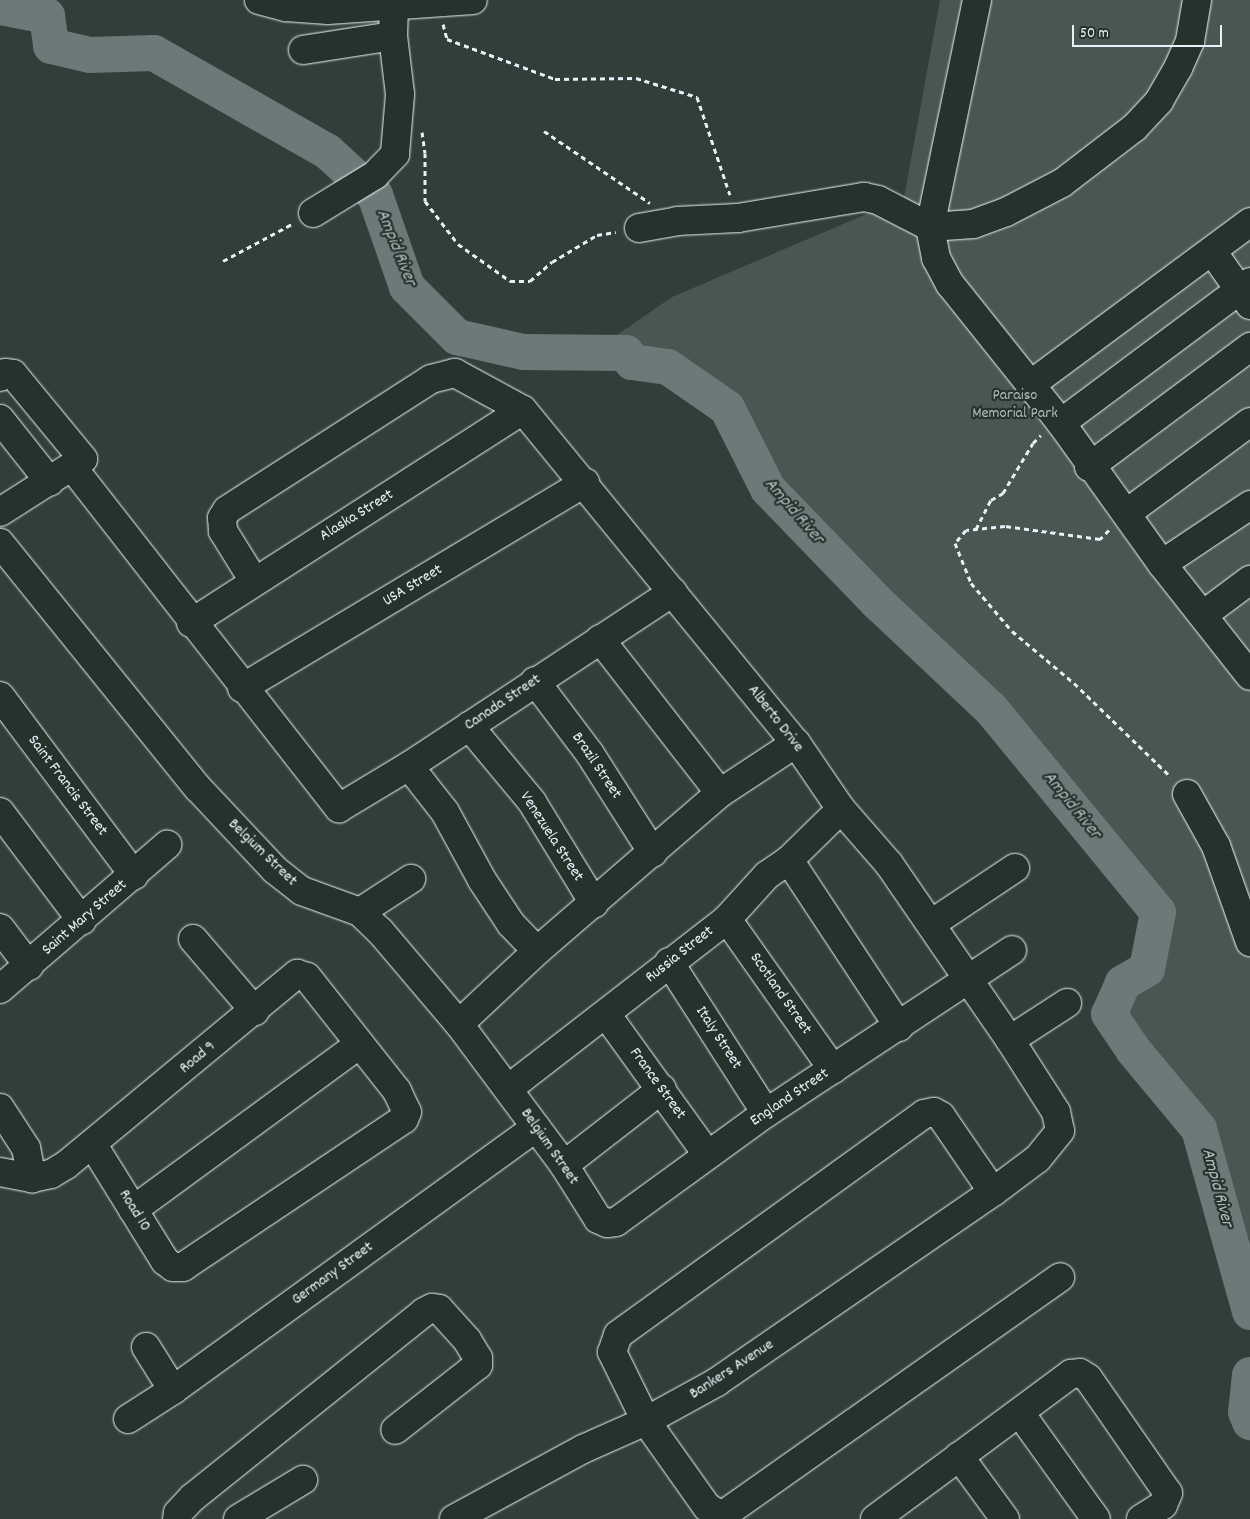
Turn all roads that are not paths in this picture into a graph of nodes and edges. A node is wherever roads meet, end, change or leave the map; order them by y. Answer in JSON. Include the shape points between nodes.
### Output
{"nodes":[{"id":1,"x":259,"y":0,"type":"edge"},
{"id":2,"x":473,"y":0,"type":"edge"},
{"id":3,"x":977,"y":0,"type":"edge"},
{"id":4,"x":1197,"y":0,"type":"edge"},
{"id":5,"x":394,"y":7,"type":"junction"},
{"id":6,"x":394,"y":36,"type":"junction"},
{"id":7,"x":303,"y":50,"type":"dead end"},
{"id":8,"x":316,"y":211,"type":"road end"},
{"id":9,"x":919,"y":221,"type":"junction"},
{"id":10,"x":1250,"y":222,"type":"edge"},
{"id":11,"x":639,"y":228,"type":"road end"},
{"id":12,"x":1212,"y":251,"type":"junction"},
{"id":13,"x":1246,"y":293,"type":"edge"},
{"id":14,"x":1250,"y":347,"type":"edge"},
{"id":15,"x":0,"y":377,"type":"edge"},
{"id":16,"x":1030,"y":385,"type":"junction"},
{"id":17,"x":523,"y":410,"type":"junction"},
{"id":18,"x":0,"y":419,"type":"edge"},
{"id":19,"x":1250,"y":422,"type":"edge"},
{"id":20,"x":1061,"y":423,"type":"junction"},
{"id":21,"x":1090,"y":466,"type":"junction"},
{"id":22,"x":73,"y":468,"type":"junction"},
{"id":23,"x":50,"y":482,"type":"junction"},
{"id":24,"x":584,"y":483,"type":"junction"},
{"id":25,"x":1250,"y":505,"type":"edge"},
{"id":26,"x":0,"y":512,"type":"edge"},
{"id":27,"x":1127,"y":513,"type":"junction"},
{"id":28,"x":0,"y":543,"type":"edge"},
{"id":29,"x":1162,"y":564,"type":"junction"},
{"id":30,"x":1250,"y":580,"type":"edge"},
{"id":31,"x":254,"y":581,"type":"junction"},
{"id":32,"x":673,"y":592,"type":"junction"},
{"id":33,"x":1203,"y":615,"type":"junction"},
{"id":34,"x":190,"y":623,"type":"junction"},
{"id":35,"x":600,"y":638,"type":"junction"},
{"id":36,"x":1243,"y":648,"type":"edge"},
{"id":37,"x":1250,"y":676,"type":"edge"},
{"id":38,"x":535,"y":681,"type":"junction"},
{"id":39,"x":242,"y":688,"type":"junction"},
{"id":40,"x":0,"y":696,"type":"edge"},
{"id":41,"x":468,"y":726,"type":"junction"},
{"id":42,"x":796,"y":743,"type":"junction"},
{"id":43,"x":409,"y":766,"type":"junction"},
{"id":44,"x":720,"y":793,"type":"junction"},
{"id":45,"x":1187,"y":794,"type":"road end"},
{"id":46,"x":841,"y":809,"type":"junction"},
{"id":47,"x":0,"y":812,"type":"edge"},
{"id":48,"x":167,"y":845,"type":"dead end"},
{"id":49,"x":654,"y":853,"type":"junction"},
{"id":50,"x":789,"y":860,"type":"junction"},
{"id":51,"x":1016,"y":868,"type":"dead end"},
{"id":52,"x":134,"y":875,"type":"junction"},
{"id":53,"x":412,"y":879,"type":"dead end"},
{"id":54,"x":594,"y":903,"type":"junction"},
{"id":55,"x":360,"y":912,"type":"junction"},
{"id":56,"x":727,"y":919,"type":"junction"},
{"id":57,"x":82,"y":921,"type":"junction"},
{"id":58,"x":931,"y":924,"type":"junction"},
{"id":59,"x":0,"y":928,"type":"edge"},
{"id":60,"x":193,"y":939,"type":"dead end"},
{"id":61,"x":1250,"y":942,"type":"edge"},
{"id":62,"x":1012,"y":950,"type":"dead end"},
{"id":63,"x":537,"y":951,"type":"junction"},
{"id":64,"x":669,"y":962,"type":"junction"},
{"id":65,"x":29,"y":966,"type":"junction"},
{"id":66,"x":969,"y":980,"type":"junction"},
{"id":67,"x":0,"y":989,"type":"edge"},
{"id":68,"x":1067,"y":1003,"type":"dead end"},
{"id":69,"x":255,"y":1011,"type":"junction"},
{"id":70,"x":606,"y":1014,"type":"junction"},
{"id":71,"x":459,"y":1024,"type":"junction"},
{"id":72,"x":899,"y":1027,"type":"junction"},
{"id":73,"x":1010,"y":1040,"type":"junction"},
{"id":74,"x":360,"y":1044,"type":"junction"},
{"id":75,"x":833,"y":1069,"type":"junction"},
{"id":76,"x":508,"y":1089,"type":"junction"},
{"id":77,"x":662,"y":1089,"type":"junction"},
{"id":78,"x":0,"y":1108,"type":"edge"},
{"id":79,"x":766,"y":1113,"type":"junction"},
{"id":80,"x":536,"y":1127,"type":"junction"},
{"id":81,"x":93,"y":1144,"type":"junction"},
{"id":82,"x":707,"y":1154,"type":"junction"},
{"id":83,"x":564,"y":1165,"type":"junction"},
{"id":84,"x":0,"y":1172,"type":"edge"},
{"id":85,"x":32,"y":1178,"type":"junction"},
{"id":86,"x":993,"y":1192,"type":"junction"},
{"id":87,"x":134,"y":1210,"type":"junction"},
{"id":88,"x":616,"y":1222,"type":"joint"},
{"id":89,"x":1060,"y":1277,"type":"dead end"},
{"id":90,"x":146,"y":1347,"type":"dead end"},
{"id":91,"x":173,"y":1390,"type":"junction"},
{"id":92,"x":1020,"y":1414,"type":"junction"},
{"id":93,"x":128,"y":1419,"type":"dead end"},
{"id":94,"x":646,"y":1422,"type":"junction"},
{"id":95,"x":395,"y":1430,"type":"dead end"},
{"id":96,"x":959,"y":1456,"type":"junction"},
{"id":97,"x":303,"y":1480,"type":"dead end"},
{"id":98,"x":907,"y":1509,"type":"edge"},
{"id":99,"x":177,"y":1519,"type":"edge"},
{"id":100,"x":238,"y":1519,"type":"edge"},
{"id":101,"x":454,"y":1519,"type":"edge"},
{"id":102,"x":875,"y":1519,"type":"edge"},
{"id":103,"x":1005,"y":1519,"type":"edge"},
{"id":104,"x":1096,"y":1519,"type":"edge"},
{"id":105,"x":1141,"y":1519,"type":"edge"}],
"edges":[{"from":1,"to":5,"type":"street","via":[[286,7],[328,10]]},
{"from":2,"to":5,"type":"street"},
{"from":3,"to":9,"type":"street"},
{"from":4,"to":9,"type":"street","via":[[1190,41],[1178,68],[1159,101],[1134,128],[1062,183],[1006,212],[973,224]]},
{"from":5,"to":6,"type":"street"},
{"from":6,"to":7,"type":"street"},
{"from":6,"to":8,"type":"street","via":[[400,94],[397,145],[391,161],[375,175]]},
{"from":9,"to":11,"type":"street","via":[[878,200],[864,198],[738,218]]},
{"from":9,"to":16,"type":"street","via":[[950,284]]},
{"from":10,"to":12,"type":"street"},
{"from":12,"to":13,"type":"street"},
{"from":12,"to":16,"type":"street"},
{"from":13,"to":20,"type":"street"},
{"from":14,"to":21,"type":"street"},
{"from":15,"to":22,"type":"street","via":[[6,373],[13,374],[82,457],[82,461]]},
{"from":16,"to":20,"type":"street"},
{"from":17,"to":24,"type":"street","name":"Alberto Drive"},
{"from":17,"to":31,"type":"street","name":"Alaska Street"},
{"from":17,"to":31,"type":"street","via":[[456,373],[431,379],[228,510],[222,518],[223,531]]},
{"from":18,"to":23,"type":"street"},
{"from":19,"to":27,"type":"street"},
{"from":20,"to":21,"type":"street"},
{"from":21,"to":27,"type":"street"},
{"from":22,"to":23,"type":"street"},
{"from":22,"to":34,"type":"street"},
{"from":23,"to":26,"type":"street"},
{"from":24,"to":32,"type":"street","name":"Alberto Drive"},
{"from":24,"to":39,"type":"street","name":"USA Street"},
{"from":25,"to":29,"type":"street"},
{"from":27,"to":29,"type":"street"},
{"from":28,"to":55,"type":"street","name":"Belgium Street","via":[[198,788],[275,870],[302,891]]},
{"from":29,"to":33,"type":"street"},
{"from":30,"to":33,"type":"street"},
{"from":31,"to":34,"type":"street","name":"Alaska Street"},
{"from":32,"to":35,"type":"street","name":"Canada Street"},
{"from":32,"to":42,"type":"street","name":"Alberto Drive"},
{"from":33,"to":36,"type":"street"},
{"from":34,"to":39,"type":"street"},
{"from":35,"to":38,"type":"street","name":"Canada Street"},
{"from":35,"to":44,"type":"street"},
{"from":36,"to":37,"type":"street"},
{"from":38,"to":41,"type":"street","name":"Canada Street"},
{"from":38,"to":49,"type":"street","name":"Brazil Street","via":[[590,754]]},
{"from":39,"to":43,"type":"street","name":"Canada Street","via":[[339,808],[348,806]]},
{"from":40,"to":52,"type":"street","name":"Saint Francis Street"},
{"from":41,"to":43,"type":"street","name":"Canada Street"},
{"from":41,"to":54,"type":"street","name":"Venezuela Street","via":[[532,802]]},
{"from":42,"to":44,"type":"street"},
{"from":42,"to":46,"type":"street","name":"Alberto Drive"},
{"from":43,"to":63,"type":"street","via":[[445,812],[482,880],[511,924]]},
{"from":44,"to":49,"type":"street"},
{"from":45,"to":61,"type":"street","via":[[1216,846]]},
{"from":46,"to":50,"type":"street","name":"Russia Street"},
{"from":46,"to":58,"type":"street","name":"Alberto Drive","via":[[889,864]]},
{"from":47,"to":57,"type":"street"},
{"from":48,"to":52,"type":"street","name":"Saint Mary Street"},
{"from":49,"to":54,"type":"street"},
{"from":50,"to":56,"type":"street","name":"Russia Street","via":[[767,875]]},
{"from":50,"to":72,"type":"street"},
{"from":51,"to":58,"type":"street"},
{"from":52,"to":57,"type":"street","name":"Saint Mary Street"},
{"from":53,"to":55,"type":"street"},
{"from":54,"to":63,"type":"street"},
{"from":55,"to":71,"type":"street","name":"Belgium Street"},
{"from":56,"to":64,"type":"street","name":"Russia Street"},
{"from":56,"to":75,"type":"street","name":"Scotland Street"},
{"from":57,"to":65,"type":"street","name":"Saint Mary Street"},
{"from":58,"to":66,"type":"street","name":"Alberto Drive"},
{"from":59,"to":65,"type":"street"},
{"from":60,"to":69,"type":"street"},
{"from":62,"to":66,"type":"street","name":"England Street"},
{"from":63,"to":71,"type":"street"},
{"from":64,"to":70,"type":"street","name":"Russia Street"},
{"from":64,"to":79,"type":"street","name":"Italy Street"},
{"from":65,"to":67,"type":"street","name":"Saint Mary Street"},
{"from":66,"to":72,"type":"street","name":"England Street"},
{"from":66,"to":73,"type":"street","name":"Alberto Drive"},
{"from":68,"to":73,"type":"street"},
{"from":69,"to":74,"type":"street","name":"Road 9","via":[[296,974],[303,974]]},
{"from":69,"to":81,"type":"street","name":"Road 9"},
{"from":70,"to":76,"type":"street","name":"Russia Street"},
{"from":70,"to":77,"type":"street","name":"France Street"},
{"from":71,"to":76,"type":"street","name":"Belgium Street"},
{"from":72,"to":75,"type":"street","name":"England Street"},
{"from":73,"to":86,"type":"street","name":"Bankers Avenue","via":[[1056,1112],[1060,1130],[1037,1159]]},
{"from":74,"to":87,"type":"street"},
{"from":74,"to":87,"type":"street","name":"Road 10","via":[[404,1102],[407,1112],[404,1119],[183,1267],[173,1267],[165,1261]]},
{"from":75,"to":79,"type":"street","name":"England Street"},
{"from":76,"to":80,"type":"street","name":"Belgium Street"},
{"from":77,"to":82,"type":"street","name":"France Street"},
{"from":77,"to":83,"type":"street"},
{"from":78,"to":85,"type":"street","via":[[26,1148]]},
{"from":79,"to":82,"type":"street","name":"England Street"},
{"from":80,"to":83,"type":"street","name":"Belgium Street"},
{"from":80,"to":91,"type":"street","name":"Germany Street"},
{"from":81,"to":85,"type":"street","name":"Road 9","via":[[50,1174]]},
{"from":81,"to":87,"type":"street","name":"Road 10"},
{"from":82,"to":88,"type":"street","name":"England Street"},
{"from":83,"to":88,"type":"street","name":"Belgium Street","via":[[598,1219]]},
{"from":84,"to":85,"type":"street"},
{"from":86,"to":94,"type":"street","name":"Bankers Avenue","via":[[717,1382]]},
{"from":86,"to":94,"type":"street","via":[[941,1116],[934,1112],[924,1114],[618,1335],[612,1352]]},
{"from":89,"to":94,"type":"street","via":[[726,1513],[717,1513],[707,1507]]},
{"from":90,"to":91,"type":"street"},
{"from":91,"to":93,"type":"street","name":"Germany Street"},
{"from":92,"to":96,"type":"street"},
{"from":92,"to":104,"type":"street"},
{"from":92,"to":105,"type":"street","via":[[1071,1374],[1080,1373],[1088,1378],[1168,1493],[1163,1505]]},
{"from":94,"to":101,"type":"street","name":"Bankers Avenue","via":[[583,1449]]},
{"from":95,"to":99,"type":"street","via":[[478,1365],[478,1358],[467,1340],[439,1309],[424,1312],[324,1392],[192,1498],[178,1513]]},
{"from":96,"to":98,"type":"street"},
{"from":96,"to":103,"type":"street"},
{"from":97,"to":100,"type":"street"},
{"from":98,"to":102,"type":"street"}]}
